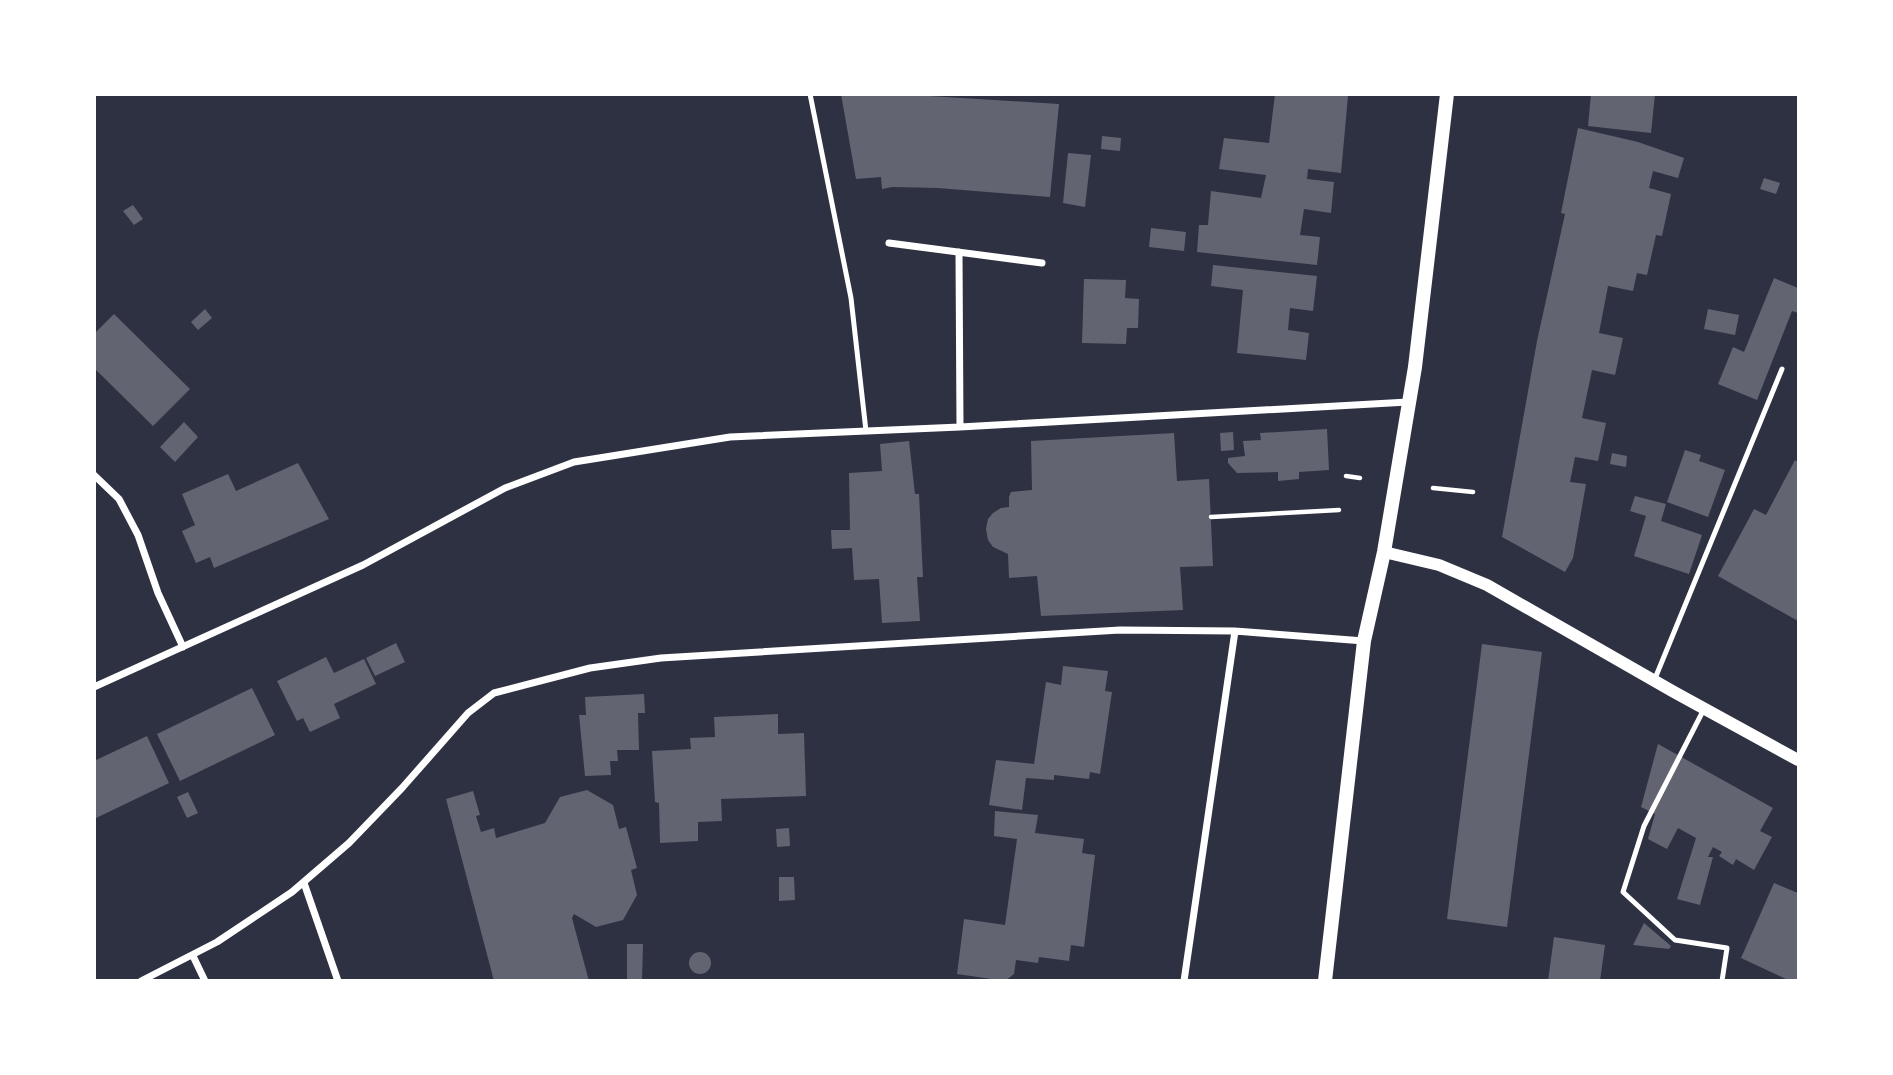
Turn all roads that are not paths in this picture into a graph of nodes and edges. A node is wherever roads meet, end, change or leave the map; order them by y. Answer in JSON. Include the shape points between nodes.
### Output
{"nodes":[{"id":1,"x":810,"y":94,"type":"edge"},
{"id":2,"x":1447,"y":94,"type":"edge"},
{"id":3,"x":889,"y":243,"type":"dead end"},
{"id":4,"x":959,"y":252,"type":"junction"},
{"id":5,"x":1042,"y":263,"type":"dead end"},
{"id":6,"x":1782,"y":369,"type":"dead end"},
{"id":7,"x":1409,"y":402,"type":"junction"},
{"id":8,"x":960,"y":427,"type":"junction"},
{"id":9,"x":866,"y":431,"type":"junction"},
{"id":10,"x":94,"y":475,"type":"edge"},
{"id":11,"x":1384,"y":552,"type":"junction"},
{"id":12,"x":1235,"y":631,"type":"junction"},
{"id":13,"x":1364,"y":641,"type":"junction"},
{"id":14,"x":183,"y":647,"type":"junction"},
{"id":15,"x":1654,"y":681,"type":"junction"},
{"id":16,"x":94,"y":687,"type":"edge"},
{"id":17,"x":1704,"y":709,"type":"junction"},
{"id":18,"x":1798,"y":760,"type":"edge"},
{"id":19,"x":303,"y":883,"type":"junction"},
{"id":20,"x":193,"y":956,"type":"junction"},
{"id":21,"x":141,"y":981,"type":"edge"},
{"id":22,"x":205,"y":981,"type":"edge"},
{"id":23,"x":338,"y":981,"type":"edge"},
{"id":24,"x":1184,"y":981,"type":"edge"},
{"id":25,"x":1325,"y":981,"type":"edge"},
{"id":26,"x":1722,"y":981,"type":"edge"}],
"edges":[{"from":1,"to":9,"type":"lane","via":[[851,298]]},
{"from":2,"to":7,"type":"main road"},
{"from":3,"to":4,"type":"street"},
{"from":4,"to":5,"type":"street"},
{"from":4,"to":8,"type":"street"},
{"from":6,"to":15,"type":"lane"},
{"from":7,"to":8,"type":"street"},
{"from":7,"to":11,"type":"main road"},
{"from":8,"to":9,"type":"street"},
{"from":9,"to":14,"type":"street","via":[[730,437],[574,462],[505,488],[363,565]]},
{"from":10,"to":14,"type":"street","via":[[119,499],[132,523]]},
{"from":11,"to":13,"type":"main road"},
{"from":11,"to":15,"type":"street","via":[[1439,565],[1487,585]]},
{"from":12,"to":13,"type":"street"},
{"from":12,"to":19,"type":"street","via":[[1120,630],[662,658],[525,683],[494,693],[468,713],[349,843]]},
{"from":12,"to":24,"type":"street"},
{"from":13,"to":25,"type":"main road"},
{"from":14,"to":16,"type":"street"},
{"from":15,"to":17,"type":"street"},
{"from":17,"to":18,"type":"street"},
{"from":17,"to":26,"type":"lane","via":[[1644,826],[1623,892],[1675,940],[1727,948]]},
{"from":19,"to":20,"type":"street"},
{"from":19,"to":23,"type":"street"},
{"from":20,"to":21,"type":"street"},
{"from":20,"to":22,"type":"street"}]}
